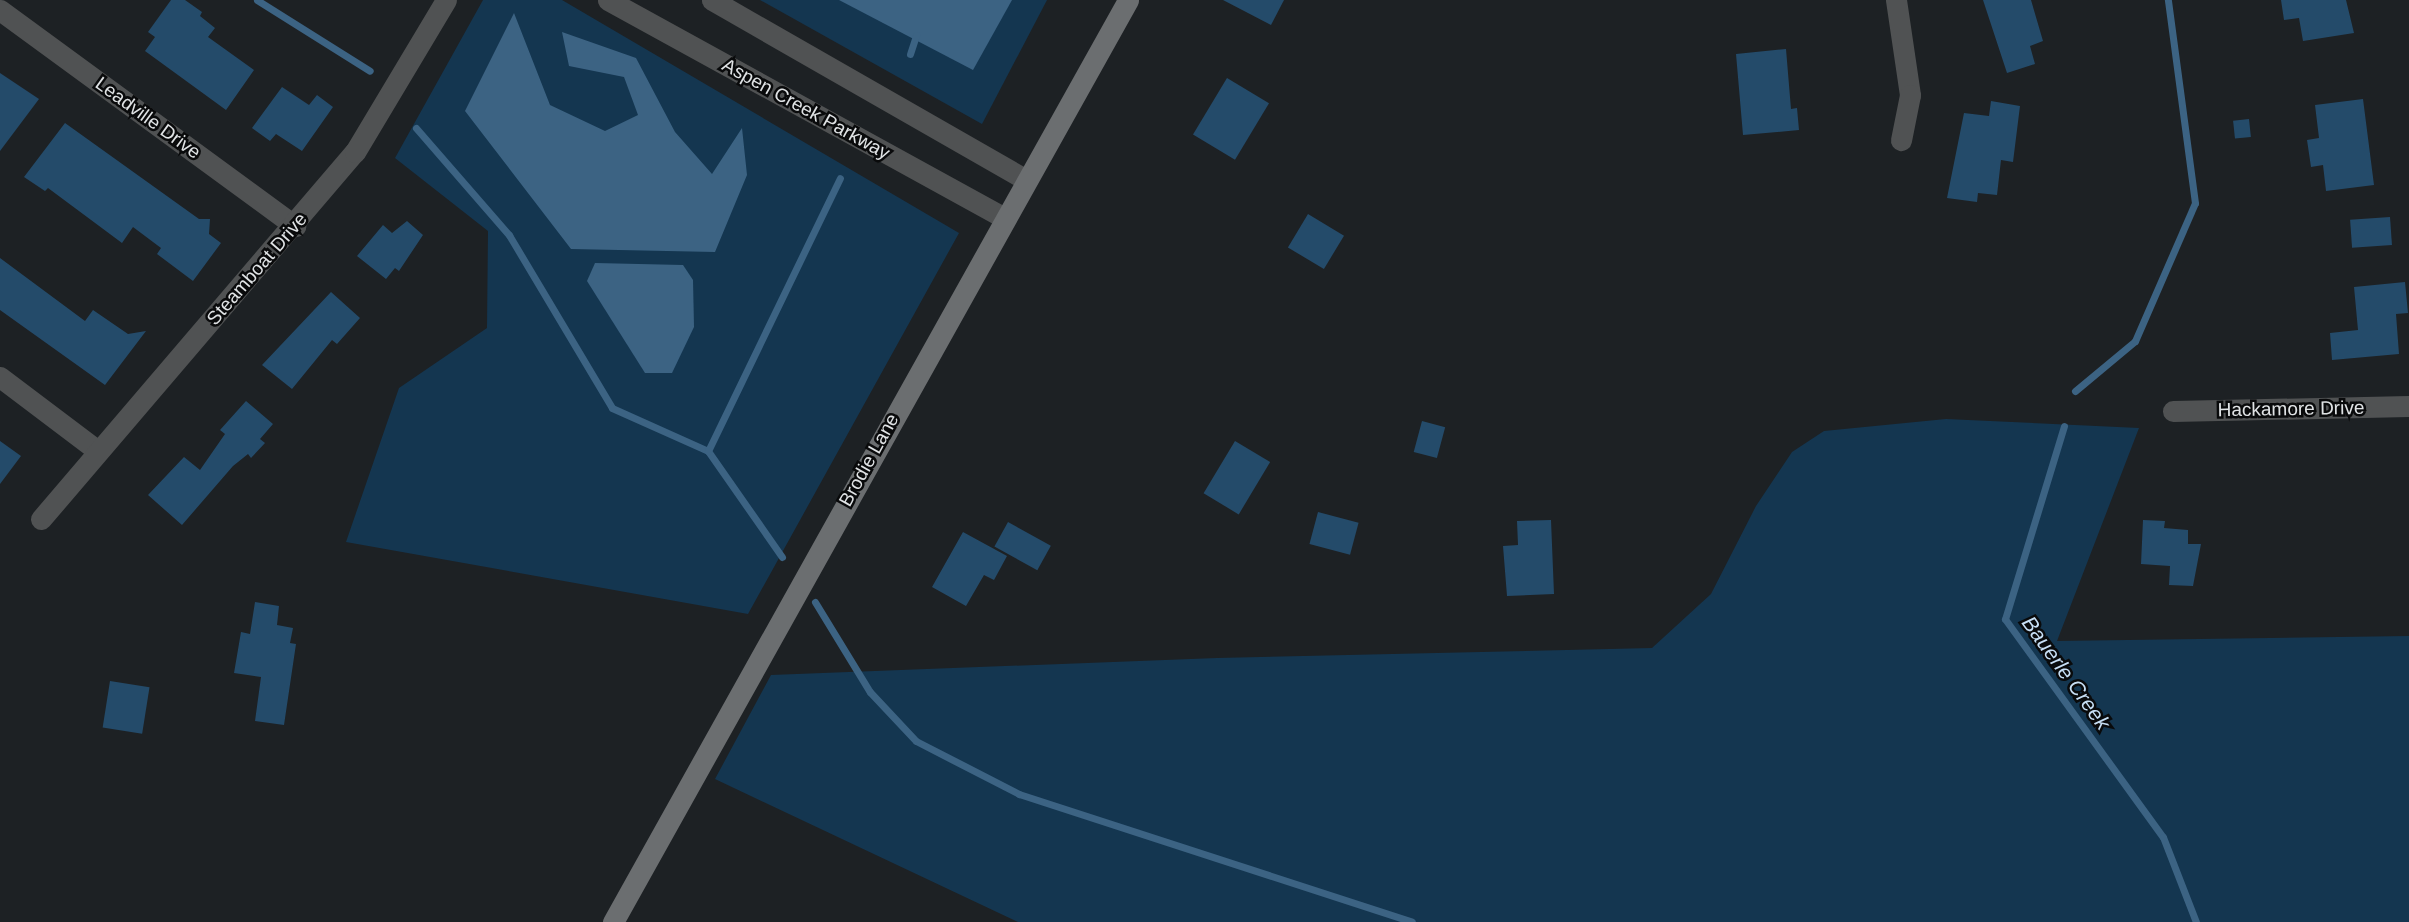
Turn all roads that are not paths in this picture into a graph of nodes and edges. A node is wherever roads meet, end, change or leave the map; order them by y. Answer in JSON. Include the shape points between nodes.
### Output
{"nodes":[{"id":1,"x":446,"y":0,"type":"edge"},
{"id":2,"x":608,"y":0,"type":"edge"},
{"id":3,"x":712,"y":0,"type":"edge"},
{"id":4,"x":1128,"y":0,"type":"edge"},
{"id":5,"x":1896,"y":0,"type":"edge"},
{"id":6,"x":0,"y":10,"type":"edge"},
{"id":7,"x":1901,"y":140,"type":"dead end"},
{"id":8,"x":1026,"y":180,"type":"junction"},
{"id":9,"x":1004,"y":218,"type":"junction"},
{"id":10,"x":295,"y":226,"type":"junction"},
{"id":11,"x":0,"y":377,"type":"edge"},
{"id":12,"x":2409,"y":406,"type":"edge"},
{"id":13,"x":2173,"y":411,"type":"dead end"},
{"id":14,"x":98,"y":451,"type":"junction"},
{"id":15,"x":41,"y":519,"type":"dead end"},
{"id":16,"x":613,"y":922,"type":"edge"}],
"edges":[{"from":1,"to":10,"type":"street","name":"Steamboat Drive","via":[[355,152]]},
{"from":2,"to":9,"type":"street","name":"Aspen Creek Parkway"},
{"from":3,"to":8,"type":"street"},
{"from":4,"to":8,"type":"main road","name":"Brodie Lane"},
{"from":5,"to":7,"type":"street","via":[[1910,95]]},
{"from":6,"to":10,"type":"street","name":"Leadville Drive"},
{"from":8,"to":9,"type":"main road","name":"Brodie Lane"},
{"from":9,"to":16,"type":"main road","name":"Brodie Lane"},
{"from":10,"to":14,"type":"street","name":"Steamboat Drive"},
{"from":11,"to":14,"type":"street"},
{"from":12,"to":13,"type":"street","name":"Hackamore Drive"},
{"from":14,"to":15,"type":"street","name":"Steamboat Drive"}]}
